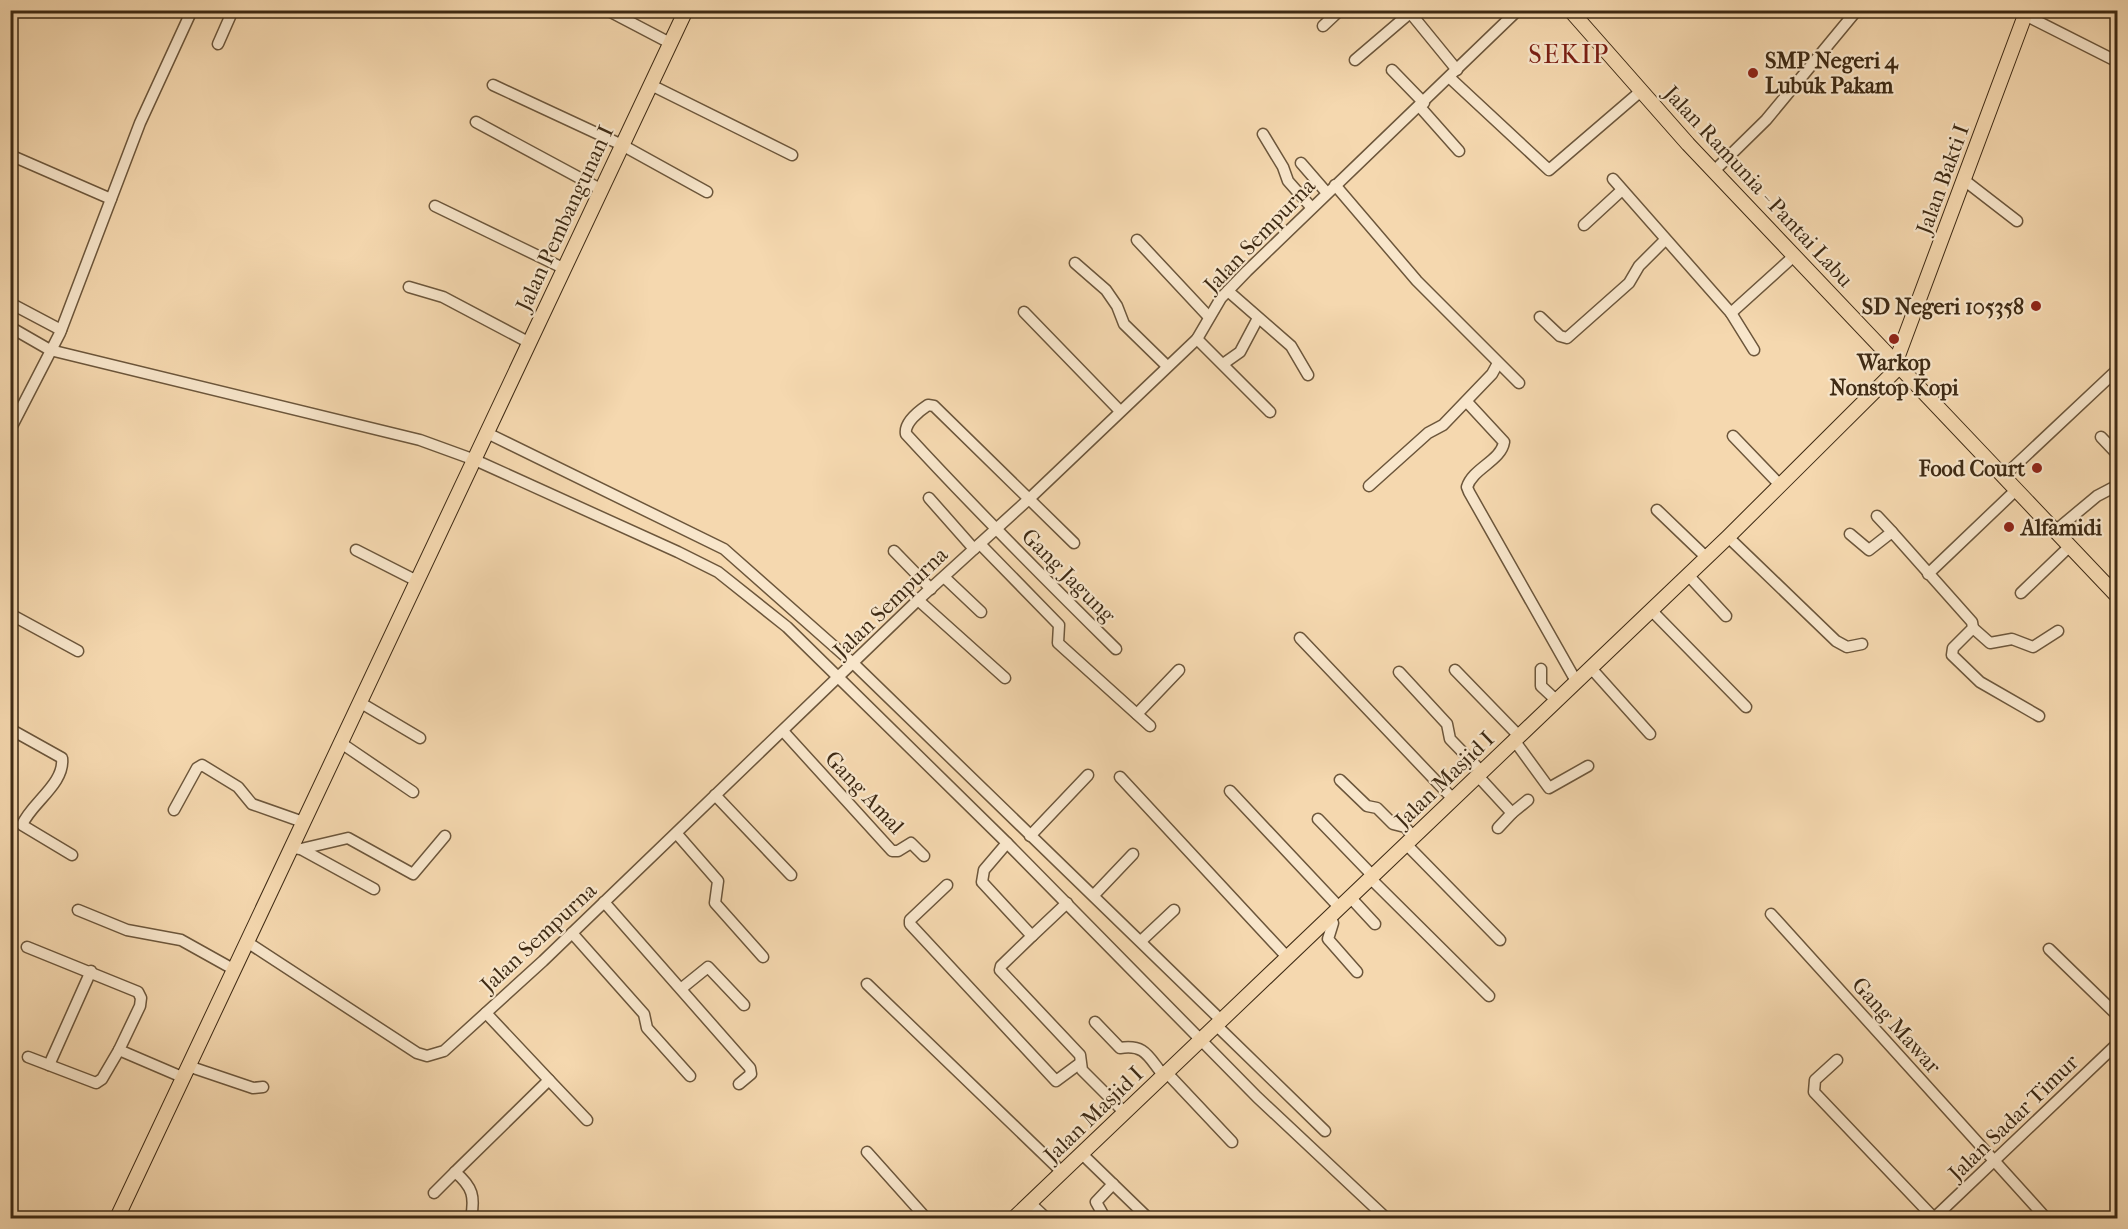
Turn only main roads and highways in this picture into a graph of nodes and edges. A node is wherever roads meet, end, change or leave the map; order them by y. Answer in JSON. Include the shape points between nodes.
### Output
{"nodes":[{"id":1,"x":686,"y":10,"type":"edge"},
{"id":2,"x":1570,"y":10,"type":"edge"},
{"id":3,"x":2026,"y":13,"type":"edge"},
{"id":4,"x":1898,"y":363,"type":"junction"},
{"id":5,"x":2114,"y":587,"type":"edge"},
{"id":6,"x":117,"y":1218,"type":"edge"},
{"id":7,"x":1014,"y":1218,"type":"edge"}],
"edges":[{"from":1,"to":6,"type":"main road","name":"Jalan Pembangunan I","via":[[303,822],[296,849],[233,969]]},
{"from":2,"to":4,"type":"main road","name":"Jalan Ramunia - Pantai Labu","via":[[1794,256]]},
{"from":3,"to":4,"type":"main road","name":"Jalan Bakti I"},
{"from":4,"to":5,"type":"main road","name":"Jalan Ramunia - Pantai Labu","via":[[2055,531]]},
{"from":4,"to":7,"type":"main road","name":"Jalan Masjid I","via":[[1728,537]]}]}
